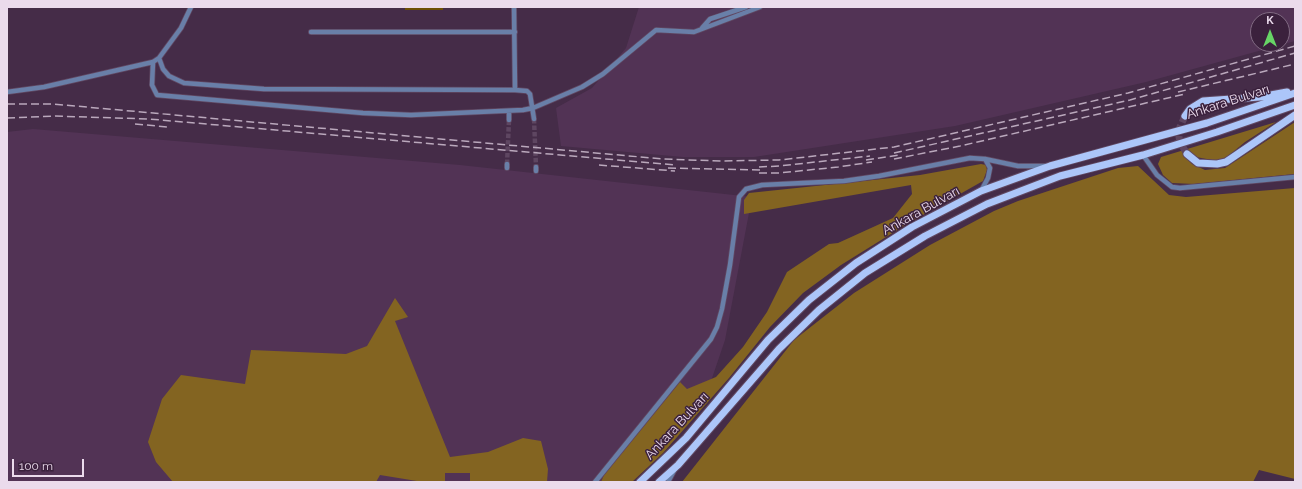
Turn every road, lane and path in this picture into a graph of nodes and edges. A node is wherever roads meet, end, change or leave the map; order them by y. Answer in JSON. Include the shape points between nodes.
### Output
{"nodes":[{"id":1,"x":191,"y":7,"type":"edge"},
{"id":2,"x":514,"y":7,"type":"edge"},
{"id":3,"x":746,"y":7,"type":"edge"},
{"id":4,"x":760,"y":7,"type":"edge"},
{"id":5,"x":701,"y":29,"type":"junction"},
{"id":6,"x":311,"y":32,"type":"dead end"},
{"id":7,"x":514,"y":32,"type":"junction"},
{"id":8,"x":159,"y":58,"type":"junction"},
{"id":9,"x":153,"y":62,"type":"junction"},
{"id":10,"x":515,"y":90,"type":"junction"},
{"id":11,"x":1295,"y":91,"type":"edge"},
{"id":12,"x":7,"y":92,"type":"edge"},
{"id":13,"x":1295,"y":105,"type":"edge"},
{"id":14,"x":533,"y":108,"type":"junction"},
{"id":15,"x":509,"y":111,"type":"junction"},
{"id":16,"x":1295,"y":115,"type":"edge"},
{"id":17,"x":1185,"y":116,"type":"tunnel mouth"},
{"id":18,"x":534,"y":119,"type":"tunnel mouth"},
{"id":19,"x":509,"y":120,"type":"tunnel mouth"},
{"id":20,"x":1187,"y":154,"type":"tunnel mouth"},
{"id":21,"x":1143,"y":155,"type":"junction"},
{"id":22,"x":985,"y":159,"type":"junction"},
{"id":23,"x":1050,"y":166,"type":"junction"},
{"id":24,"x":1295,"y":178,"type":"edge"},
{"id":25,"x":981,"y":191,"type":"junction"},
{"id":26,"x":678,"y":465,"type":"junction"},
{"id":27,"x":595,"y":482,"type":"edge"},
{"id":28,"x":640,"y":482,"type":"edge"},
{"id":29,"x":659,"y":482,"type":"edge"},
{"id":30,"x":668,"y":482,"type":"edge"}],
"edges":[{"from":1,"to":8,"type":"street","via":[[181,28]]},
{"from":2,"to":7,"type":"street"},
{"from":3,"to":5,"type":"street","via":[[710,19]]},
{"from":4,"to":5,"type":"street"},
{"from":5,"to":14,"type":"street","via":[[694,32],[656,30],[603,74],[582,87]]},
{"from":6,"to":7,"type":"street"},
{"from":7,"to":10,"type":"street"},
{"from":8,"to":9,"type":"street"},
{"from":8,"to":10,"type":"street","via":[[169,76],[184,83],[264,88]]},
{"from":9,"to":12,"type":"street","via":[[44,87]]},
{"from":9,"to":15,"type":"street","via":[[152,85],[157,95],[363,113],[411,115]]},
{"from":10,"to":14,"type":"street","via":[[530,94]]},
{"from":11,"to":17,"type":"main road","via":[[1260,97],[1203,101],[1190,109]]},
{"from":11,"to":23,"type":"main road","name":"Ankara Bulvarı","via":[[1206,123]]},
{"from":13,"to":21,"type":"main road","name":"Ankara Bulvarı"},
{"from":14,"to":15,"type":"street"},
{"from":14,"to":18,"type":"street"},
{"from":15,"to":19,"type":"street"},
{"from":16,"to":20,"type":"main road","via":[[1226,162],[1198,163]]},
{"from":21,"to":24,"type":"street","via":[[1157,175],[1172,187]]},
{"from":21,"to":26,"type":"main road","name":"Ankara Bulvarı","via":[[1060,176],[987,204],[925,236],[865,273],[819,310],[779,349]]},
{"from":22,"to":23,"type":"street","via":[[1018,166]]},
{"from":22,"to":25,"type":"street","via":[[990,168]]},
{"from":22,"to":27,"type":"street","via":[[970,158],[844,182],[762,185],[746,189],[739,197],[722,309],[711,339]]},
{"from":23,"to":25,"type":"main road","name":"Ankara Bulvarı"},
{"from":25,"to":28,"type":"main road","name":"Ankara Bulvarı","via":[[899,235],[856,263],[809,300],[768,340],[686,438]]},
{"from":26,"to":29,"type":"main road","name":"Ankara Bulvarı"},
{"from":26,"to":30,"type":"street"}]}
